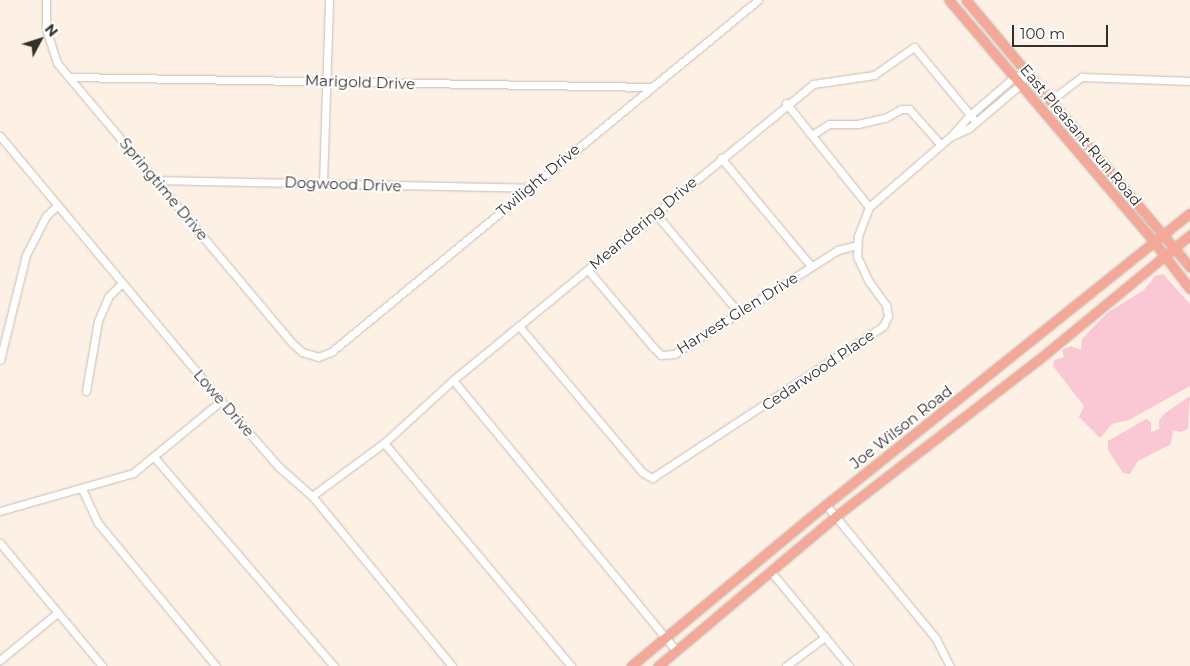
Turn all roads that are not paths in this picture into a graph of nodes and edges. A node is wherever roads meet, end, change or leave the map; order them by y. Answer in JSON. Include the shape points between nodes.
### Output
{"nodes":[{"id":1,"x":46,"y":0,"type":"edge"},
{"id":2,"x":329,"y":0,"type":"edge"},
{"id":3,"x":758,"y":0,"type":"edge"},
{"id":4,"x":949,"y":0,"type":"edge"},
{"id":5,"x":966,"y":0,"type":"edge"},
{"id":6,"x":1027,"y":72,"type":"junction"},
{"id":7,"x":68,"y":77,"type":"junction"},
{"id":8,"x":1014,"y":77,"type":"junction"},
{"id":9,"x":327,"y":81,"type":"junction"},
{"id":10,"x":1190,"y":82,"type":"edge"},
{"id":11,"x":1020,"y":84,"type":"junction"},
{"id":12,"x":651,"y":87,"type":"junction"},
{"id":13,"x":1051,"y":100,"type":"junction"},
{"id":14,"x":786,"y":103,"type":"junction"},
{"id":15,"x":970,"y":115,"type":"junction"},
{"id":16,"x":976,"y":122,"type":"junction"},
{"id":17,"x":812,"y":135,"type":"junction"},
{"id":18,"x":0,"y":136,"type":"edge"},
{"id":19,"x":952,"y":136,"type":"junction"},
{"id":20,"x":942,"y":145,"type":"junction"},
{"id":21,"x":722,"y":158,"type":"junction"},
{"id":22,"x":157,"y":180,"type":"junction"},
{"id":23,"x":323,"y":183,"type":"junction"},
{"id":24,"x":528,"y":188,"type":"junction"},
{"id":25,"x":58,"y":205,"type":"junction"},
{"id":26,"x":869,"y":207,"type":"junction"},
{"id":27,"x":655,"y":213,"type":"junction"},
{"id":28,"x":1190,"y":213,"type":"edge"},
{"id":29,"x":1164,"y":234,"type":"junction"},
{"id":30,"x":1190,"y":235,"type":"edge"},
{"id":31,"x":1154,"y":242,"type":"junction"},
{"id":32,"x":857,"y":245,"type":"junction"},
{"id":33,"x":1175,"y":248,"type":"junction"},
{"id":34,"x":1165,"y":256,"type":"junction"},
{"id":35,"x":811,"y":266,"type":"junction"},
{"id":36,"x":1190,"y":267,"type":"edge"},
{"id":37,"x":588,"y":270,"type":"junction"},
{"id":38,"x":122,"y":283,"type":"junction"},
{"id":39,"x":1190,"y":289,"type":"edge"},
{"id":40,"x":739,"y":313,"type":"junction"},
{"id":41,"x":520,"y":326,"type":"junction"},
{"id":42,"x":318,"y":357,"type":"joint"},
{"id":43,"x":0,"y":360,"type":"edge"},
{"id":44,"x":453,"y":380,"type":"junction"},
{"id":45,"x":86,"y":391,"type":"dead end"},
{"id":46,"x":221,"y":401,"type":"junction"},
{"id":47,"x":384,"y":443,"type":"junction"},
{"id":48,"x":154,"y":457,"type":"junction"},
{"id":49,"x":82,"y":489,"type":"junction"},
{"id":50,"x":312,"y":496,"type":"junction"},
{"id":51,"x":826,"y":505,"type":"junction"},
{"id":52,"x":0,"y":511,"type":"edge"},
{"id":53,"x":836,"y":516,"type":"junction"},
{"id":54,"x":0,"y":542,"type":"edge"},
{"id":55,"x":772,"y":573,"type":"junction"},
{"id":56,"x":57,"y":613,"type":"junction"},
{"id":57,"x":665,"y":637,"type":"junction"},
{"id":58,"x":825,"y":637,"type":"junction"},
{"id":59,"x":676,"y":650,"type":"junction"},
{"id":60,"x":0,"y":660,"type":"edge"},
{"id":61,"x":102,"y":666,"type":"edge"},
{"id":62,"x":216,"y":666,"type":"edge"},
{"id":63,"x":334,"y":666,"type":"edge"},
{"id":64,"x":452,"y":666,"type":"edge"},
{"id":65,"x":571,"y":666,"type":"edge"},
{"id":66,"x":631,"y":666,"type":"edge"},
{"id":67,"x":658,"y":666,"type":"edge"},
{"id":68,"x":786,"y":666,"type":"edge"},
{"id":69,"x":849,"y":666,"type":"edge"},
{"id":70,"x":950,"y":666,"type":"edge"}],
"edges":[{"from":1,"to":7,"type":"street","name":"Springtime Drive","via":[[48,41],[57,64]]},
{"from":2,"to":9,"type":"street"},
{"from":3,"to":12,"type":"street","name":"Twilight Drive"},
{"from":4,"to":8,"type":"main road","name":"East Pleasant Run Road"},
{"from":5,"to":6,"type":"main road","name":"East Pleasant Run Road"},
{"from":6,"to":8,"type":"street"},
{"from":6,"to":11,"type":"street"},
{"from":6,"to":13,"type":"main road","name":"East Pleasant Run Road"},
{"from":7,"to":9,"type":"street","name":"Marigold Drive"},
{"from":7,"to":22,"type":"street","name":"Springtime Drive"},
{"from":8,"to":11,"type":"main road","name":"East Pleasant Run Road"},
{"from":8,"to":15,"type":"street"},
{"from":9,"to":12,"type":"street","name":"Marigold Drive"},
{"from":9,"to":23,"type":"street"},
{"from":10,"to":13,"type":"street","via":[[1082,77]]},
{"from":11,"to":16,"type":"street"},
{"from":11,"to":31,"type":"main road","name":"East Pleasant Run Road"},
{"from":12,"to":24,"type":"street","name":"Twilight Drive"},
{"from":13,"to":29,"type":"main road","name":"East Pleasant Run Road"},
{"from":14,"to":15,"type":"street","name":"Meandering Drive","via":[[802,90],[824,80],[858,80],[874,75],[914,46]]},
{"from":14,"to":17,"type":"street"},
{"from":14,"to":21,"type":"street","name":"Meandering Drive"},
{"from":15,"to":16,"type":"street","name":"Meandering Drive"},
{"from":15,"to":19,"type":"street"},
{"from":16,"to":19,"type":"street"},
{"from":17,"to":20,"type":"street","via":[[829,124],[858,124],[909,109]]},
{"from":17,"to":26,"type":"street"},
{"from":18,"to":25,"type":"street","name":"Lowe Drive"},
{"from":19,"to":20,"type":"street"},
{"from":20,"to":26,"type":"street"},
{"from":21,"to":27,"type":"street","name":"Meandering Drive"},
{"from":21,"to":35,"type":"street"},
{"from":22,"to":23,"type":"street","name":"Dogwood Drive"},
{"from":22,"to":42,"type":"street","name":"Springtime Drive","via":[[292,343],[302,352]]},
{"from":23,"to":24,"type":"street","name":"Dogwood Drive"},
{"from":24,"to":42,"type":"street","name":"Twilight Drive","via":[[331,352]]},
{"from":25,"to":38,"type":"street","name":"Lowe Drive"},
{"from":25,"to":43,"type":"street","via":[[46,216],[26,255]]},
{"from":26,"to":32,"type":"street","name":"Cedarwood Place"},
{"from":27,"to":37,"type":"street","name":"Meandering Drive"},
{"from":27,"to":40,"type":"street"},
{"from":28,"to":29,"type":"main road","name":"Joe Wilson Road"},
{"from":29,"to":31,"type":"main road","name":"Joe Wilson Road"},
{"from":29,"to":33,"type":"main road","name":"East Pleasant Run Road"},
{"from":30,"to":33,"type":"main road","name":"Joe Wilson Road"},
{"from":31,"to":34,"type":"main road","name":"East Pleasant Run Road"},
{"from":31,"to":51,"type":"main road","name":"Joe Wilson Road"},
{"from":32,"to":35,"type":"street","name":"Harvest Glen Drive","via":[[838,250]]},
{"from":32,"to":41,"type":"street","name":"Cedarwood Place","via":[[861,270],[886,305],[888,316],[883,326],[652,478],[642,472]]},
{"from":33,"to":34,"type":"main road","name":"Joe Wilson Road"},
{"from":33,"to":36,"type":"main road","name":"East Pleasant Run Road"},
{"from":34,"to":39,"type":"main road","name":"East Pleasant Run Road"},
{"from":34,"to":53,"type":"main road","name":"Joe Wilson Road","via":[[1038,360]]},
{"from":35,"to":40,"type":"street","name":"Harvest Glen Drive"},
{"from":37,"to":40,"type":"street","name":"Harvest Glen Drive","via":[[661,355],[674,354]]},
{"from":37,"to":41,"type":"street","name":"Meandering Drive"},
{"from":38,"to":45,"type":"street","via":[[108,297],[98,321]]},
{"from":38,"to":46,"type":"street","name":"Lowe Drive"},
{"from":41,"to":44,"type":"street","name":"Meandering Drive"},
{"from":44,"to":47,"type":"street","name":"Meandering Drive"},
{"from":44,"to":57,"type":"street"},
{"from":46,"to":48,"type":"street"},
{"from":46,"to":50,"type":"street","name":"Lowe Drive","via":[[279,466]]},
{"from":47,"to":50,"type":"street","name":"Meandering Drive"},
{"from":47,"to":65,"type":"street"},
{"from":48,"to":49,"type":"street","via":[[120,479]]},
{"from":48,"to":63,"type":"street"},
{"from":49,"to":52,"type":"street"},
{"from":49,"to":62,"type":"street","via":[[98,523]]},
{"from":50,"to":64,"type":"street","name":"Lowe Drive"},
{"from":51,"to":53,"type":"street"},
{"from":51,"to":57,"type":"main road","name":"Joe Wilson Road"},
{"from":53,"to":55,"type":"main road","name":"Joe Wilson Road"},
{"from":53,"to":70,"type":"street","via":[[935,637]]},
{"from":54,"to":56,"type":"street"},
{"from":55,"to":58,"type":"street"},
{"from":55,"to":59,"type":"main road","name":"Joe Wilson Road"},
{"from":56,"to":60,"type":"street"},
{"from":56,"to":61,"type":"street"},
{"from":57,"to":59,"type":"street"},
{"from":57,"to":66,"type":"main road","name":"Joe Wilson Road"},
{"from":58,"to":68,"type":"street"},
{"from":58,"to":69,"type":"street"},
{"from":59,"to":67,"type":"main road","name":"Joe Wilson Road"}]}
